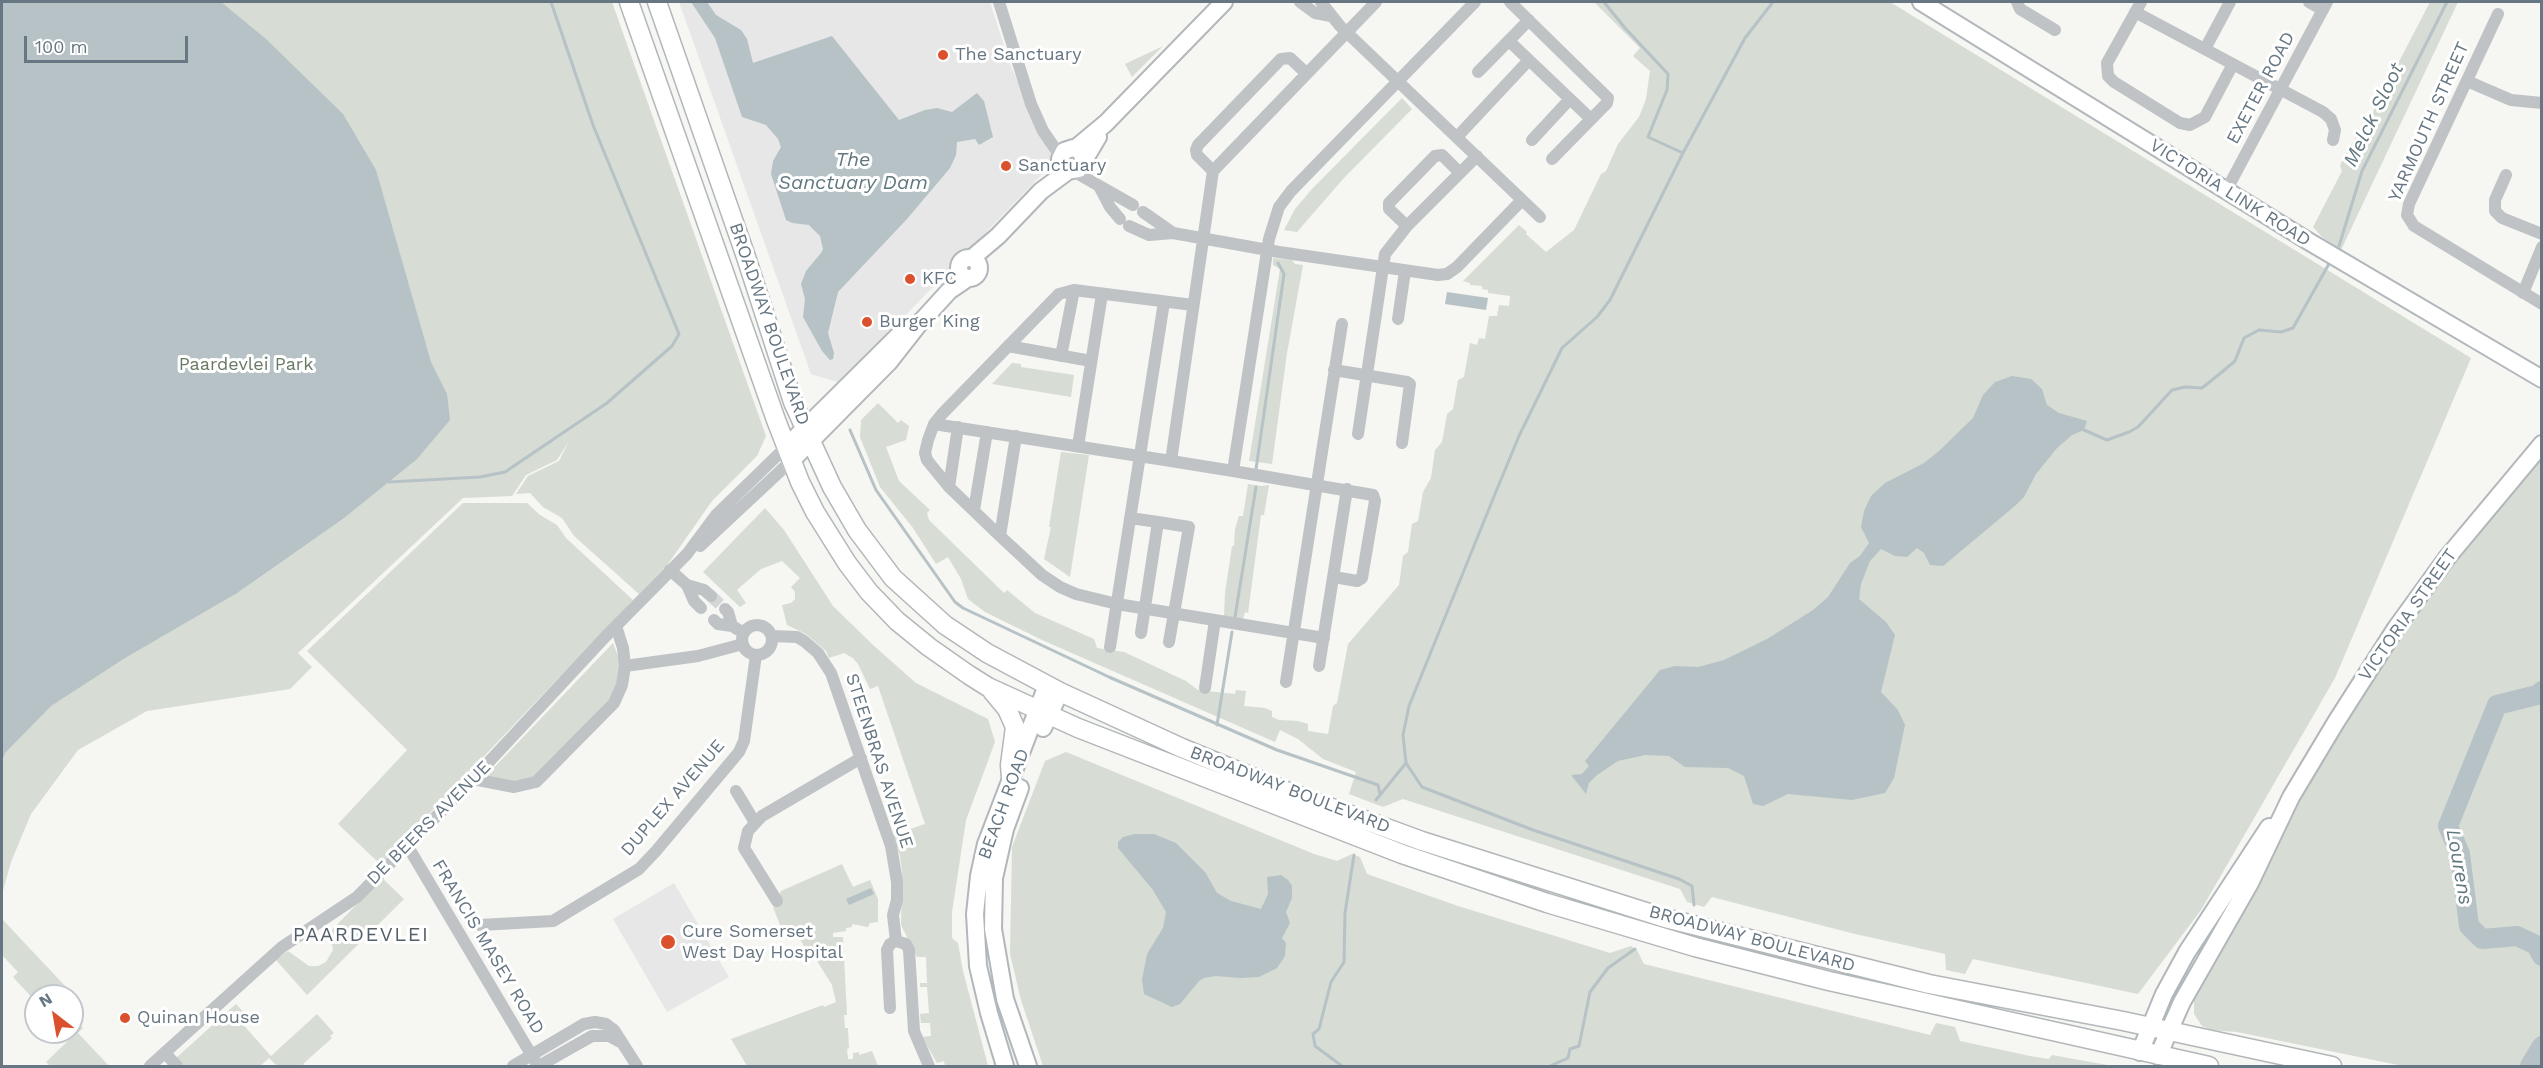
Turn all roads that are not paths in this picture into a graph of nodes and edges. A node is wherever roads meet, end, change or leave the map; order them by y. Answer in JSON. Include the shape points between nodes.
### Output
{"nodes":[{"id":1,"x":629,"y":2,"type":"edge"},
{"id":2,"x":657,"y":2,"type":"edge"},
{"id":3,"x":999,"y":2,"type":"edge"},
{"id":4,"x":1224,"y":2,"type":"edge"},
{"id":5,"x":1300,"y":2,"type":"edge"},
{"id":6,"x":1321,"y":2,"type":"edge"},
{"id":7,"x":1376,"y":2,"type":"edge"},
{"id":8,"x":1475,"y":2,"type":"edge"},
{"id":9,"x":1510,"y":2,"type":"edge"},
{"id":10,"x":1921,"y":2,"type":"edge"},
{"id":11,"x":2230,"y":2,"type":"edge"},
{"id":12,"x":2309,"y":2,"type":"edge"},
{"id":13,"x":2017,"y":4,"type":"edge"},
{"id":14,"x":2325,"y":6,"type":"edge"},
{"id":15,"x":2138,"y":7,"type":"edge"},
{"id":16,"x":2498,"y":14,"type":"dead end"},
{"id":17,"x":1331,"y":16,"type":"junction"},
{"id":18,"x":1529,"y":20,"type":"junction"},
{"id":19,"x":2055,"y":30,"type":"dead end"},
{"id":20,"x":1347,"y":32,"type":"junction"},
{"id":21,"x":1509,"y":40,"type":"junction"},
{"id":22,"x":2205,"y":49,"type":"junction"},
{"id":23,"x":1529,"y":60,"type":"junction"},
{"id":24,"x":2233,"y":64,"type":"junction"},
{"id":25,"x":1478,"y":72,"type":"dead end"},
{"id":26,"x":1306,"y":73,"type":"junction"},
{"id":27,"x":1398,"y":81,"type":"junction"},
{"id":28,"x":2467,"y":81,"type":"junction"},
{"id":29,"x":2280,"y":89,"type":"junction"},
{"id":30,"x":1570,"y":99,"type":"junction"},
{"id":31,"x":2541,"y":103,"type":"edge"},
{"id":32,"x":1591,"y":119,"type":"junction"},
{"id":33,"x":1457,"y":137,"type":"junction"},
{"id":34,"x":1532,"y":140,"type":"dead end"},
{"id":35,"x":2333,"y":140,"type":"dead end"},
{"id":36,"x":1477,"y":156,"type":"junction"},
{"id":37,"x":1552,"y":159,"type":"dead end"},
{"id":38,"x":1072,"y":160,"type":"junction"},
{"id":39,"x":1213,"y":171,"type":"junction"},
{"id":40,"x":1460,"y":173,"type":"junction"},
{"id":41,"x":2506,"y":175,"type":"dead end"},
{"id":42,"x":1096,"y":183,"type":"junction"},
{"id":43,"x":2226,"y":191,"type":"junction"},
{"id":44,"x":1522,"y":200,"type":"junction"},
{"id":45,"x":1540,"y":217,"type":"dead end"},
{"id":46,"x":1407,"y":226,"type":"junction"},
{"id":47,"x":1173,"y":233,"type":"junction"},
{"id":48,"x":2541,"y":234,"type":"edge"},
{"id":49,"x":1203,"y":239,"type":"junction"},
{"id":50,"x":2541,"y":247,"type":"edge"},
{"id":51,"x":1268,"y":250,"type":"junction"},
{"id":52,"x":970,"y":268,"type":"junction"},
{"id":53,"x":1382,"y":268,"type":"junction"},
{"id":54,"x":1405,"y":271,"type":"junction"},
{"id":55,"x":1074,"y":290,"type":"junction"},
{"id":56,"x":2523,"y":293,"type":"junction"},
{"id":57,"x":1102,"y":294,"type":"junction"},
{"id":58,"x":1164,"y":302,"type":"junction"},
{"id":59,"x":2541,"y":304,"type":"edge"},
{"id":60,"x":1193,"y":305,"type":"junction"},
{"id":61,"x":1398,"y":319,"type":"dead end"},
{"id":62,"x":1342,"y":324,"type":"dead end"},
{"id":63,"x":1008,"y":346,"type":"junction"},
{"id":64,"x":1061,"y":356,"type":"junction"},
{"id":65,"x":1091,"y":361,"type":"junction"},
{"id":66,"x":1334,"y":370,"type":"junction"},
{"id":67,"x":1366,"y":376,"type":"junction"},
{"id":68,"x":2541,"y":379,"type":"edge"},
{"id":69,"x":934,"y":424,"type":"junction"},
{"id":70,"x":958,"y":428,"type":"junction"},
{"id":71,"x":2541,"y":431,"type":"edge"},
{"id":72,"x":987,"y":432,"type":"junction"},
{"id":73,"x":808,"y":434,"type":"junction"},
{"id":74,"x":1358,"y":434,"type":"dead end"},
{"id":75,"x":1016,"y":436,"type":"junction"},
{"id":76,"x":1402,"y":443,"type":"dead end"},
{"id":77,"x":2541,"y":444,"type":"edge"},
{"id":78,"x":1078,"y":446,"type":"junction"},
{"id":79,"x":789,"y":454,"type":"junction"},
{"id":80,"x":1140,"y":456,"type":"junction"},
{"id":81,"x":1171,"y":461,"type":"junction"},
{"id":82,"x":1233,"y":471,"type":"junction"},
{"id":83,"x":2514,"y":477,"type":"junction"},
{"id":84,"x":1317,"y":484,"type":"junction"},
{"id":85,"x":949,"y":487,"type":"junction"},
{"id":86,"x":1347,"y":489,"type":"junction"},
{"id":87,"x":974,"y":510,"type":"junction"},
{"id":88,"x":1130,"y":518,"type":"junction"},
{"id":89,"x":1158,"y":522,"type":"junction"},
{"id":90,"x":1000,"y":536,"type":"junction"},
{"id":91,"x":670,"y":570,"type":"junction"},
{"id":92,"x":1334,"y":577,"type":"junction"},
{"id":93,"x":687,"y":585,"type":"junction"},
{"id":94,"x":711,"y":596,"type":"tunnel mouth"},
{"id":95,"x":1117,"y":604,"type":"junction"},
{"id":96,"x":700,"y":608,"type":"tunnel mouth"},
{"id":97,"x":725,"y":609,"type":"tunnel mouth"},
{"id":98,"x":1145,"y":609,"type":"junction"},
{"id":99,"x":1175,"y":615,"type":"junction"},
{"id":100,"x":714,"y":620,"type":"tunnel mouth"},
{"id":101,"x":1215,"y":620,"type":"junction"},
{"id":102,"x":616,"y":626,"type":"junction"},
{"id":103,"x":732,"y":626,"type":"junction"},
{"id":104,"x":1141,"y":633,"type":"dead end"},
{"id":105,"x":1294,"y":634,"type":"junction"},
{"id":106,"x":772,"y":636,"type":"junction"},
{"id":107,"x":1323,"y":638,"type":"junction"},
{"id":108,"x":743,"y":639,"type":"junction"},
{"id":109,"x":1169,"y":642,"type":"dead end"},
{"id":110,"x":1110,"y":647,"type":"dead end"},
{"id":111,"x":756,"y":655,"type":"junction"},
{"id":112,"x":625,"y":666,"type":"junction"},
{"id":113,"x":1319,"y":666,"type":"dead end"},
{"id":114,"x":1286,"y":682,"type":"dead end"},
{"id":115,"x":988,"y":687,"type":"junction"},
{"id":116,"x":1204,"y":688,"type":"dead end"},
{"id":117,"x":1054,"y":689,"type":"junction"},
{"id":118,"x":1044,"y":711,"type":"junction"},
{"id":119,"x":861,"y":758,"type":"junction"},
{"id":120,"x":1011,"y":778,"type":"junction"},
{"id":121,"x":473,"y":779,"type":"junction"},
{"id":122,"x":736,"y":791,"type":"dead end"},
{"id":123,"x":2291,"y":797,"type":"junction"},
{"id":124,"x":754,"y":821,"type":"junction"},
{"id":125,"x":407,"y":845,"type":"junction"},
{"id":126,"x":777,"y":902,"type":"dead end"},
{"id":127,"x":480,"y":925,"type":"dead end"},
{"id":128,"x":896,"y":941,"type":"junction"},
{"id":129,"x":890,"y":1008,"type":"dead end"},
{"id":130,"x":2150,"y":1027,"type":"junction"},
{"id":131,"x":2169,"y":1032,"type":"junction"},
{"id":132,"x":165,"y":1053,"type":"junction"},
{"id":133,"x":2149,"y":1054,"type":"junction"},
{"id":134,"x":536,"y":1063,"type":"edge"},
{"id":135,"x":150,"y":1066,"type":"edge"},
{"id":136,"x":177,"y":1066,"type":"edge"},
{"id":137,"x":513,"y":1066,"type":"edge"},
{"id":138,"x":637,"y":1066,"type":"edge"},
{"id":139,"x":929,"y":1066,"type":"edge"},
{"id":140,"x":1005,"y":1066,"type":"edge"},
{"id":141,"x":1028,"y":1066,"type":"edge"},
{"id":142,"x":2209,"y":1066,"type":"edge"},
{"id":143,"x":2332,"y":1066,"type":"edge"}],
"edges":[{"from":1,"to":79,"type":"main road","name":"BROADWAY BOULEVARD"},
{"from":2,"to":73,"type":"main road","name":"BROADWAY BOULEVARD","via":[[793,402]]},
{"from":3,"to":38,"type":"street","via":[[1043,131]]},
{"from":4,"to":38,"type":"main road","name":"DE BEERS AVENUE"},
{"from":5,"to":17,"type":"street","via":[[1315,13]]},
{"from":6,"to":17,"type":"street"},
{"from":7,"to":20,"type":"street"},
{"from":8,"to":27,"type":"street"},
{"from":9,"to":18,"type":"street"},
{"from":10,"to":43,"type":"main road","name":"VICTORIA LINK ROAD"},
{"from":11,"to":22,"type":"street"},
{"from":12,"to":14,"type":"street"},
{"from":13,"to":19,"type":"street"},
{"from":14,"to":29,"type":"street","name":"EXETER ROAD"},
{"from":15,"to":22,"type":"street"},
{"from":15,"to":24,"type":"street","via":[[2107,63],[2108,76],[2180,123],[2190,125],[2205,117]]},
{"from":16,"to":28,"type":"street","name":"YARMOUTH STREET"},
{"from":17,"to":20,"type":"street"},
{"from":18,"to":21,"type":"street"},
{"from":18,"to":32,"type":"street","via":[[1607,96],[1607,102]]},
{"from":20,"to":26,"type":"street"},
{"from":20,"to":27,"type":"street"},
{"from":21,"to":23,"type":"street"},
{"from":21,"to":25,"type":"street"},
{"from":22,"to":24,"type":"street"},
{"from":23,"to":30,"type":"street"},
{"from":23,"to":33,"type":"street"},
{"from":24,"to":29,"type":"street"},
{"from":26,"to":39,"type":"street"},
{"from":26,"to":39,"type":"street","via":[[1290,58],[1281,59],[1206,136],[1196,152]]},
{"from":27,"to":33,"type":"street"},
{"from":27,"to":51,"type":"street","via":[[1285,199],[1275,216]]},
{"from":28,"to":31,"type":"street","via":[[2511,100]]},
{"from":28,"to":56,"type":"street","name":"YARMOUTH STREET","via":[[2407,215],[2414,226]]},
{"from":29,"to":35,"type":"street","via":[[2331,119]]},
{"from":29,"to":43,"type":"street","name":"EXETER ROAD"},
{"from":30,"to":32,"type":"street"},
{"from":30,"to":34,"type":"street"},
{"from":32,"to":37,"type":"street"},
{"from":33,"to":36,"type":"street"},
{"from":36,"to":40,"type":"street"},
{"from":36,"to":44,"type":"street"},
{"from":38,"to":42,"type":"street"},
{"from":38,"to":52,"type":"main road","name":"DE BEERS AVENUE"},
{"from":39,"to":49,"type":"street"},
{"from":40,"to":46,"type":"street"},
{"from":40,"to":46,"type":"street","via":[[1442,155],[1435,156],[1389,203],[1389,209]]},
{"from":41,"to":48,"type":"street","via":[[2494,200],[2498,215]]},
{"from":42,"to":47,"type":"street"},
{"from":42,"to":47,"type":"street","via":[[1106,202],[1125,223],[1149,234]]},
{"from":43,"to":68,"type":"main road","name":"VICTORIA LINK ROAD"},
{"from":44,"to":45,"type":"street"},
{"from":44,"to":54,"type":"street","via":[[1452,271],[1438,275]]},
{"from":46,"to":53,"type":"street","via":[[1385,254]]},
{"from":47,"to":49,"type":"street"},
{"from":49,"to":51,"type":"street"},
{"from":49,"to":60,"type":"street"},
{"from":50,"to":56,"type":"street"},
{"from":51,"to":53,"type":"street"},
{"from":51,"to":82,"type":"street"},
{"from":52,"to":73,"type":"main road","name":"DE BEERS AVENUE","via":[[889,362]]},
{"from":52,"to":73,"type":"main road","name":"DE BEERS AVENUE","via":[[822,410]]},
{"from":53,"to":54,"type":"street"},
{"from":53,"to":67,"type":"street"},
{"from":54,"to":61,"type":"street"},
{"from":55,"to":57,"type":"street"},
{"from":55,"to":63,"type":"street","via":[[1059,294]]},
{"from":55,"to":64,"type":"street"},
{"from":56,"to":59,"type":"street"},
{"from":57,"to":58,"type":"street"},
{"from":57,"to":65,"type":"street"},
{"from":58,"to":60,"type":"street"},
{"from":58,"to":80,"type":"street"},
{"from":60,"to":81,"type":"street"},
{"from":62,"to":66,"type":"street"},
{"from":63,"to":64,"type":"street"},
{"from":63,"to":69,"type":"street"},
{"from":64,"to":65,"type":"street"},
{"from":65,"to":78,"type":"street"},
{"from":66,"to":67,"type":"street"},
{"from":66,"to":84,"type":"street"},
{"from":67,"to":74,"type":"street"},
{"from":67,"to":76,"type":"street","via":[[1410,384]]},
{"from":69,"to":70,"type":"street"},
{"from":69,"to":85,"type":"street","via":[[925,453]]},
{"from":70,"to":72,"type":"street"},
{"from":70,"to":85,"type":"street"},
{"from":71,"to":83,"type":"main road","via":[[2520,460]]},
{"from":72,"to":75,"type":"street"},
{"from":72,"to":87,"type":"street"},
{"from":73,"to":79,"type":"main road","name":"DE BEERS AVENUE"},
{"from":73,"to":117,"type":"main road","name":"BROADWAY BOULEVARD","via":[[857,530],[908,593],[945,625],[987,653]]},
{"from":75,"to":78,"type":"street"},
{"from":75,"to":90,"type":"street"},
{"from":77,"to":83,"type":"main road","name":"VICTORIA STREET"},
{"from":78,"to":80,"type":"street"},
{"from":79,"to":91,"type":"street","name":"DE BEERS AVENUE","via":[[704,543]]},
{"from":79,"to":115,"type":"main road","name":"BROADWAY BOULEVARD","via":[[830,538],[869,592],[929,647]]},
{"from":80,"to":81,"type":"street"},
{"from":80,"to":88,"type":"street"},
{"from":81,"to":82,"type":"street"},
{"from":82,"to":84,"type":"street"},
{"from":83,"to":123,"type":"main road","name":"VICTORIA STREET","via":[[2446,559],[2396,628]]},
{"from":84,"to":86,"type":"street"},
{"from":84,"to":105,"type":"street"},
{"from":85,"to":87,"type":"street"},
{"from":86,"to":92,"type":"street"},
{"from":86,"to":92,"type":"street","via":[[1371,493],[1375,501],[1362,578],[1357,581]]},
{"from":87,"to":90,"type":"street"},
{"from":88,"to":89,"type":"street"},
{"from":88,"to":95,"type":"street"},
{"from":89,"to":98,"type":"street"},
{"from":89,"to":99,"type":"street","via":[[1189,527]]},
{"from":90,"to":95,"type":"street","via":[[1060,588]]},
{"from":91,"to":93,"type":"street"},
{"from":91,"to":102,"type":"street","name":"DE BEERS AVENUE"},
{"from":92,"to":107,"type":"street"},
{"from":93,"to":94,"type":"street"},
{"from":93,"to":96,"type":"street"},
{"from":95,"to":98,"type":"street"},
{"from":95,"to":110,"type":"street"},
{"from":97,"to":103,"type":"street"},
{"from":98,"to":99,"type":"street"},
{"from":98,"to":104,"type":"street"},
{"from":99,"to":101,"type":"street"},
{"from":99,"to":109,"type":"street"},
{"from":100,"to":103,"type":"street"},
{"from":101,"to":105,"type":"street"},
{"from":101,"to":116,"type":"street"},
{"from":102,"to":112,"type":"street"},
{"from":102,"to":121,"type":"street","name":"DE BEERS AVENUE"},
{"from":103,"to":108,"type":"street"},
{"from":105,"to":107,"type":"street"},
{"from":105,"to":114,"type":"street"},
{"from":106,"to":108,"type":"street","via":[[766,627],[757,625],[748,628]]},
{"from":106,"to":111,"type":"street","via":[[769,649]]},
{"from":106,"to":119,"type":"street","name":"STEENBRAS AVENUE","via":[[797,637],[823,659]]},
{"from":107,"to":113,"type":"street"},
{"from":108,"to":111,"type":"street","via":[[747,651]]},
{"from":108,"to":112,"type":"street","via":[[698,656]]},
{"from":111,"to":127,"type":"street","name":"DUPLEX AVENUE","via":[[744,741],[739,752],[639,869],[553,921]]},
{"from":112,"to":121,"type":"street","via":[[614,703],[542,778],[514,787]]},
{"from":115,"to":118,"type":"main road","name":"BROADWAY BOULEVARD"},
{"from":115,"to":120,"type":"main road","via":[[1007,708],[1015,727]]},
{"from":117,"to":118,"type":"main road","name":"BEACH ROAD"},
{"from":117,"to":130,"type":"main road","name":"BROADWAY BOULEVARD","via":[[1291,793],[1422,841],[1665,918],[1929,984]]},
{"from":118,"to":120,"type":"main road","name":"BEACH ROAD"},
{"from":118,"to":133,"type":"main road","name":"BROADWAY BOULEVARD","via":[[1078,728],[1369,842],[1547,903],[1762,964]]},
{"from":118,"to":141,"type":"main road","name":"BEACH ROAD","via":[[994,878],[996,958],[1005,999]]},
{"from":119,"to":124,"type":"street"},
{"from":119,"to":128,"type":"street","name":"STEENBRAS AVENUE","via":[[891,846],[897,884],[893,915]]},
{"from":120,"to":140,"type":"main road","name":"BEACH ROAD","via":[[986,844],[975,914],[978,966]]},
{"from":121,"to":125,"type":"street","name":"DE BEERS AVENUE"},
{"from":122,"to":124,"type":"street"},
{"from":123,"to":130,"type":"main road","name":"VICTORIA STREET","via":[[2193,943]]},
{"from":123,"to":131,"type":"main road","name":"VICTORIA STREET","via":[[2250,883]]},
{"from":124,"to":126,"type":"street","via":[[744,848]]},
{"from":125,"to":132,"type":"street","name":"DE BEERS AVENUE","via":[[357,897],[282,947]]},
{"from":125,"to":134,"type":"street","name":"FRANCIS MASEY ROAD"},
{"from":128,"to":129,"type":"street","via":[[887,950]]},
{"from":128,"to":139,"type":"street","name":"STEENBRAS AVENUE","via":[[906,944],[909,950],[914,1031]]},
{"from":130,"to":131,"type":"main road","name":"BROADWAY BOULEVARD"},
{"from":130,"to":133,"type":"main road","name":"VICTORIA STREET"},
{"from":131,"to":133,"type":"main road","name":"VICTORIA STREET"},
{"from":131,"to":143,"type":"main road","name":"BROADWAY BOULEVARD"},
{"from":132,"to":135,"type":"street","name":"DE BEERS AVENUE"},
{"from":132,"to":136,"type":"street"},
{"from":133,"to":142,"type":"main road","name":"BROADWAY BOULEVARD"},
{"from":134,"to":137,"type":"street"},
{"from":134,"to":138,"type":"street","via":[[590,1023],[600,1023],[610,1027]]}]}
